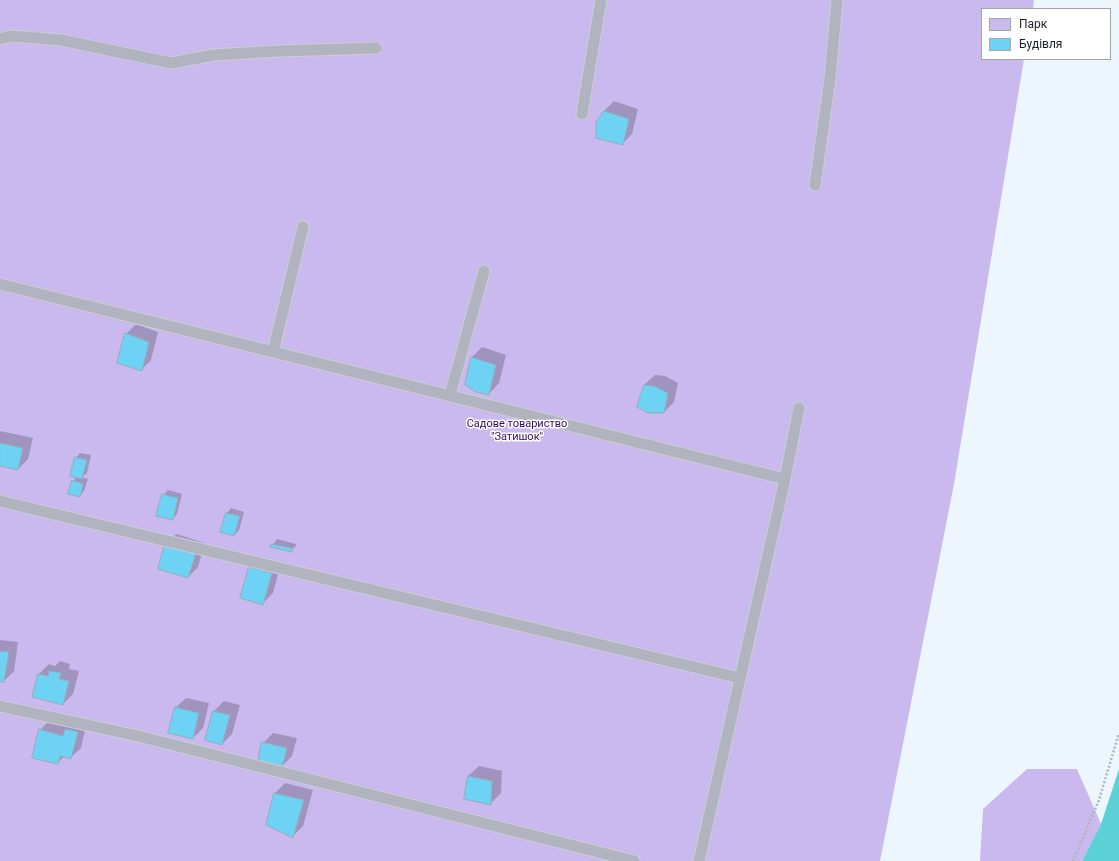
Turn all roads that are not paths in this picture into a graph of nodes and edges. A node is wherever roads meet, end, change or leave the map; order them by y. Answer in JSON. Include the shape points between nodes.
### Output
{"nodes":[{"id":1,"x":601,"y":0,"type":"edge"},
{"id":2,"x":837,"y":0,"type":"edge"},
{"id":3,"x":0,"y":39,"type":"edge"},
{"id":4,"x":376,"y":48,"type":"dead end"},
{"id":5,"x":582,"y":114,"type":"dead end"},
{"id":6,"x":815,"y":185,"type":"dead end"},
{"id":7,"x":303,"y":227,"type":"dead end"},
{"id":8,"x":484,"y":271,"type":"dead end"},
{"id":9,"x":0,"y":284,"type":"edge"},
{"id":10,"x":273,"y":352,"type":"junction"},
{"id":11,"x":450,"y":395,"type":"junction"},
{"id":12,"x":799,"y":408,"type":"dead end"},
{"id":13,"x":785,"y":478,"type":"junction"},
{"id":14,"x":0,"y":501,"type":"edge"},
{"id":15,"x":740,"y":678,"type":"junction"},
{"id":16,"x":0,"y":706,"type":"edge"},
{"id":17,"x":634,"y":861,"type":"edge"},
{"id":18,"x":699,"y":861,"type":"edge"}],
"edges":[{"from":1,"to":5,"type":"lane"},
{"from":2,"to":6,"type":"lane","via":[[830,78]]},
{"from":3,"to":4,"type":"lane","via":[[11,36],[61,40],[171,63],[214,55]]},
{"from":7,"to":10,"type":"lane"},
{"from":8,"to":11,"type":"lane"},
{"from":9,"to":10,"type":"lane"},
{"from":10,"to":11,"type":"lane"},
{"from":11,"to":13,"type":"lane"},
{"from":12,"to":13,"type":"lane"},
{"from":13,"to":15,"type":"lane"},
{"from":14,"to":15,"type":"lane"},
{"from":15,"to":18,"type":"lane"},
{"from":16,"to":17,"type":"lane","via":[[138,736]]}]}
